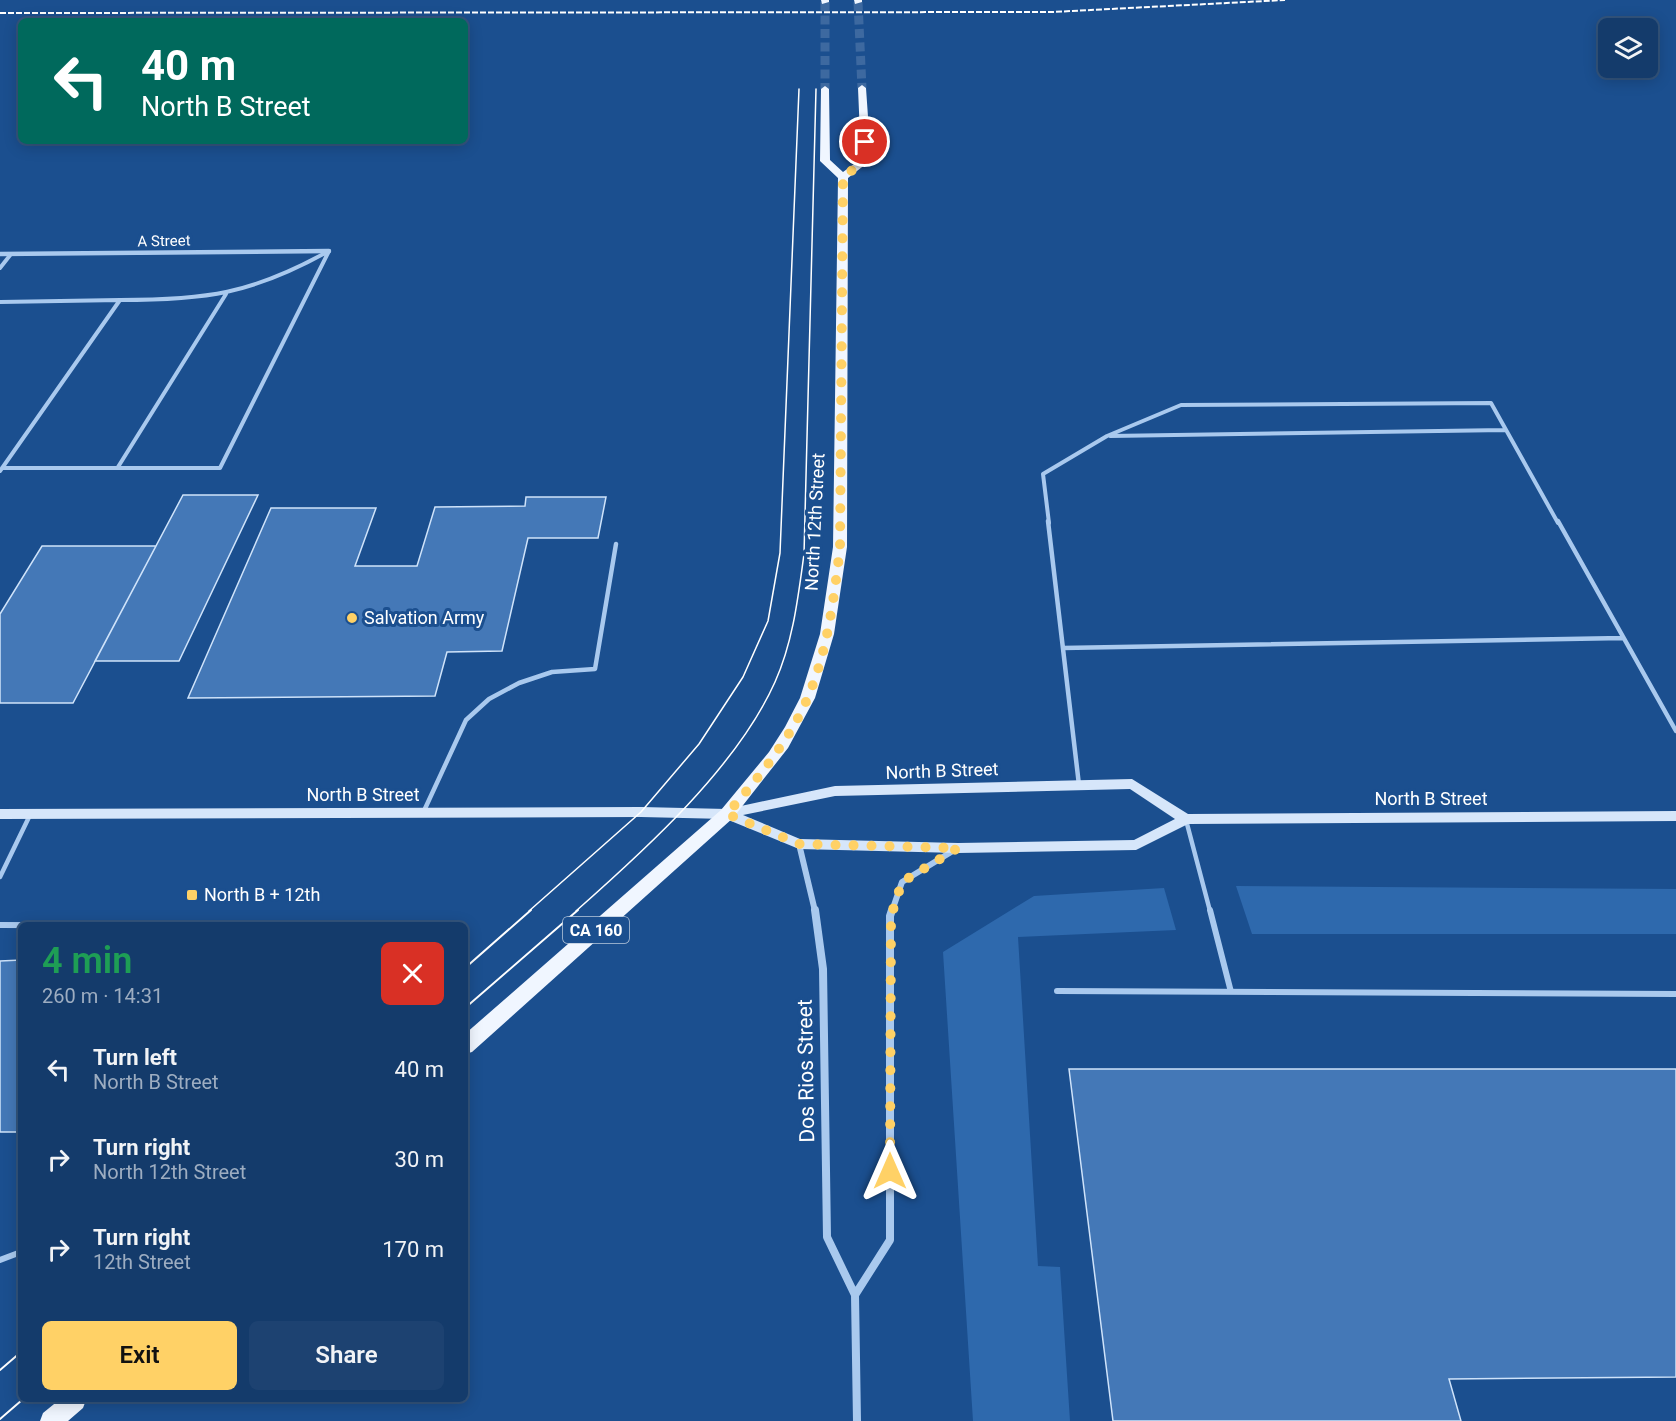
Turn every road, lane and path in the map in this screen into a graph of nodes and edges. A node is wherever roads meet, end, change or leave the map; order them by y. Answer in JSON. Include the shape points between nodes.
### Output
{"nodes":[{"id":1,"x":862,"y":88,"type":"tunnel mouth"},
{"id":2,"x":825,"y":89,"type":"tunnel mouth"},
{"id":3,"x":843,"y":177,"type":"junction"},
{"id":4,"x":329,"y":251,"type":"junction"},
{"id":5,"x":0,"y":254,"type":"edge"},
{"id":6,"x":11,"y":254,"type":"junction"},
{"id":7,"x":0,"y":268,"type":"edge"},
{"id":8,"x":225,"y":294,"type":"junction"},
{"id":9,"x":120,"y":300,"type":"junction"},
{"id":10,"x":0,"y":302,"type":"edge"},
{"id":11,"x":1505,"y":430,"type":"junction"},
{"id":12,"x":1107,"y":436,"type":"junction"},
{"id":13,"x":118,"y":467,"type":"junction"},
{"id":14,"x":1,"y":469,"type":"edge"},
{"id":15,"x":616,"y":544,"type":"dead end"},
{"id":16,"x":1623,"y":638,"type":"junction"},
{"id":17,"x":1063,"y":648,"type":"junction"},
{"id":18,"x":1676,"y":731,"type":"edge"},
{"id":19,"x":1079,"y":785,"type":"junction"},
{"id":20,"x":423,"y":813,"type":"junction"},
{"id":21,"x":0,"y":814,"type":"edge"},
{"id":22,"x":31,"y":814,"type":"junction"},
{"id":23,"x":727,"y":814,"type":"junction"},
{"id":24,"x":1676,"y":816,"type":"edge"},
{"id":25,"x":1186,"y":819,"type":"junction"},
{"id":26,"x":799,"y":844,"type":"junction"},
{"id":27,"x":958,"y":848,"type":"junction"},
{"id":28,"x":0,"y":877,"type":"edge"},
{"id":29,"x":0,"y":925,"type":"edge"},
{"id":30,"x":18,"y":925,"type":"edge"},
{"id":31,"x":1057,"y":991,"type":"dead end"},
{"id":32,"x":1230,"y":992,"type":"junction"},
{"id":33,"x":1676,"y":994,"type":"edge"},
{"id":34,"x":468,"y":1043,"type":"edge"},
{"id":35,"x":18,"y":1253,"type":"edge"},
{"id":36,"x":0,"y":1260,"type":"edge"},
{"id":37,"x":855,"y":1295,"type":"junction"},
{"id":38,"x":73,"y":1402,"type":"edge"},
{"id":39,"x":51,"y":1421,"type":"edge"},
{"id":40,"x":857,"y":1421,"type":"edge"}],
"edges":[{"from":1,"to":3,"type":"main road","via":[[866,160]]},
{"from":2,"to":3,"type":"main road","via":[[825,161]]},
{"from":3,"to":23,"type":"main road","name":"North 12th Street","number":"CA 160","via":[[840,548],[833,604],[822,658],[799,717],[762,773]]},
{"from":4,"to":6,"type":"street","name":"A Street"},
{"from":4,"to":8,"type":"lane","via":[[279,278]]},
{"from":4,"to":13,"type":"lane","via":[[220,468]]},
{"from":5,"to":6,"type":"street","name":"A Street"},
{"from":6,"to":7,"type":"lane"},
{"from":8,"to":9,"type":"lane"},
{"from":8,"to":13,"type":"lane"},
{"from":9,"to":10,"type":"lane"},
{"from":9,"to":14,"type":"lane"},
{"from":11,"to":12,"type":"lane"},
{"from":11,"to":12,"type":"lane","via":[[1491,403],[1181,405]]},
{"from":11,"to":16,"type":"lane"},
{"from":12,"to":17,"type":"lane","via":[[1043,474]]},
{"from":13,"to":14,"type":"lane"},
{"from":15,"to":20,"type":"lane","via":[[595,669],[552,672],[519,682],[489,699],[466,720]]},
{"from":16,"to":17,"type":"lane"},
{"from":16,"to":18,"type":"lane"},
{"from":17,"to":19,"type":"lane"},
{"from":19,"to":23,"type":"street","name":"North B Street","via":[[835,791]]},
{"from":19,"to":25,"type":"street","name":"North B Street","via":[[1132,784]]},
{"from":20,"to":22,"type":"street","name":"North B Street"},
{"from":20,"to":23,"type":"street","name":"North B Street"},
{"from":21,"to":22,"type":"street","name":"North B Street"},
{"from":22,"to":28,"type":"lane"},
{"from":23,"to":26,"type":"street","name":"North B Street"},
{"from":23,"to":34,"type":"main road","name":"North 12th Street","number":"CA 160"},
{"from":24,"to":25,"type":"street","name":"North B Street"},
{"from":25,"to":27,"type":"street","name":"North B Street","via":[[1136,845]]},
{"from":25,"to":32,"type":"lane"},
{"from":26,"to":27,"type":"street","name":"North B Street"},
{"from":26,"to":37,"type":"street","name":"Dos Rios Street","via":[[814,901],[823,969],[827,1236]]},
{"from":27,"to":37,"type":"street","via":[[902,882],[891,916],[890,1240]]},
{"from":29,"to":30,"type":"lane"},
{"from":31,"to":32,"type":"lane"},
{"from":32,"to":33,"type":"lane"},
{"from":35,"to":36,"type":"lane"},
{"from":37,"to":40,"type":"street","name":"Dos Rios Street"},
{"from":38,"to":39,"type":"main road"}]}
